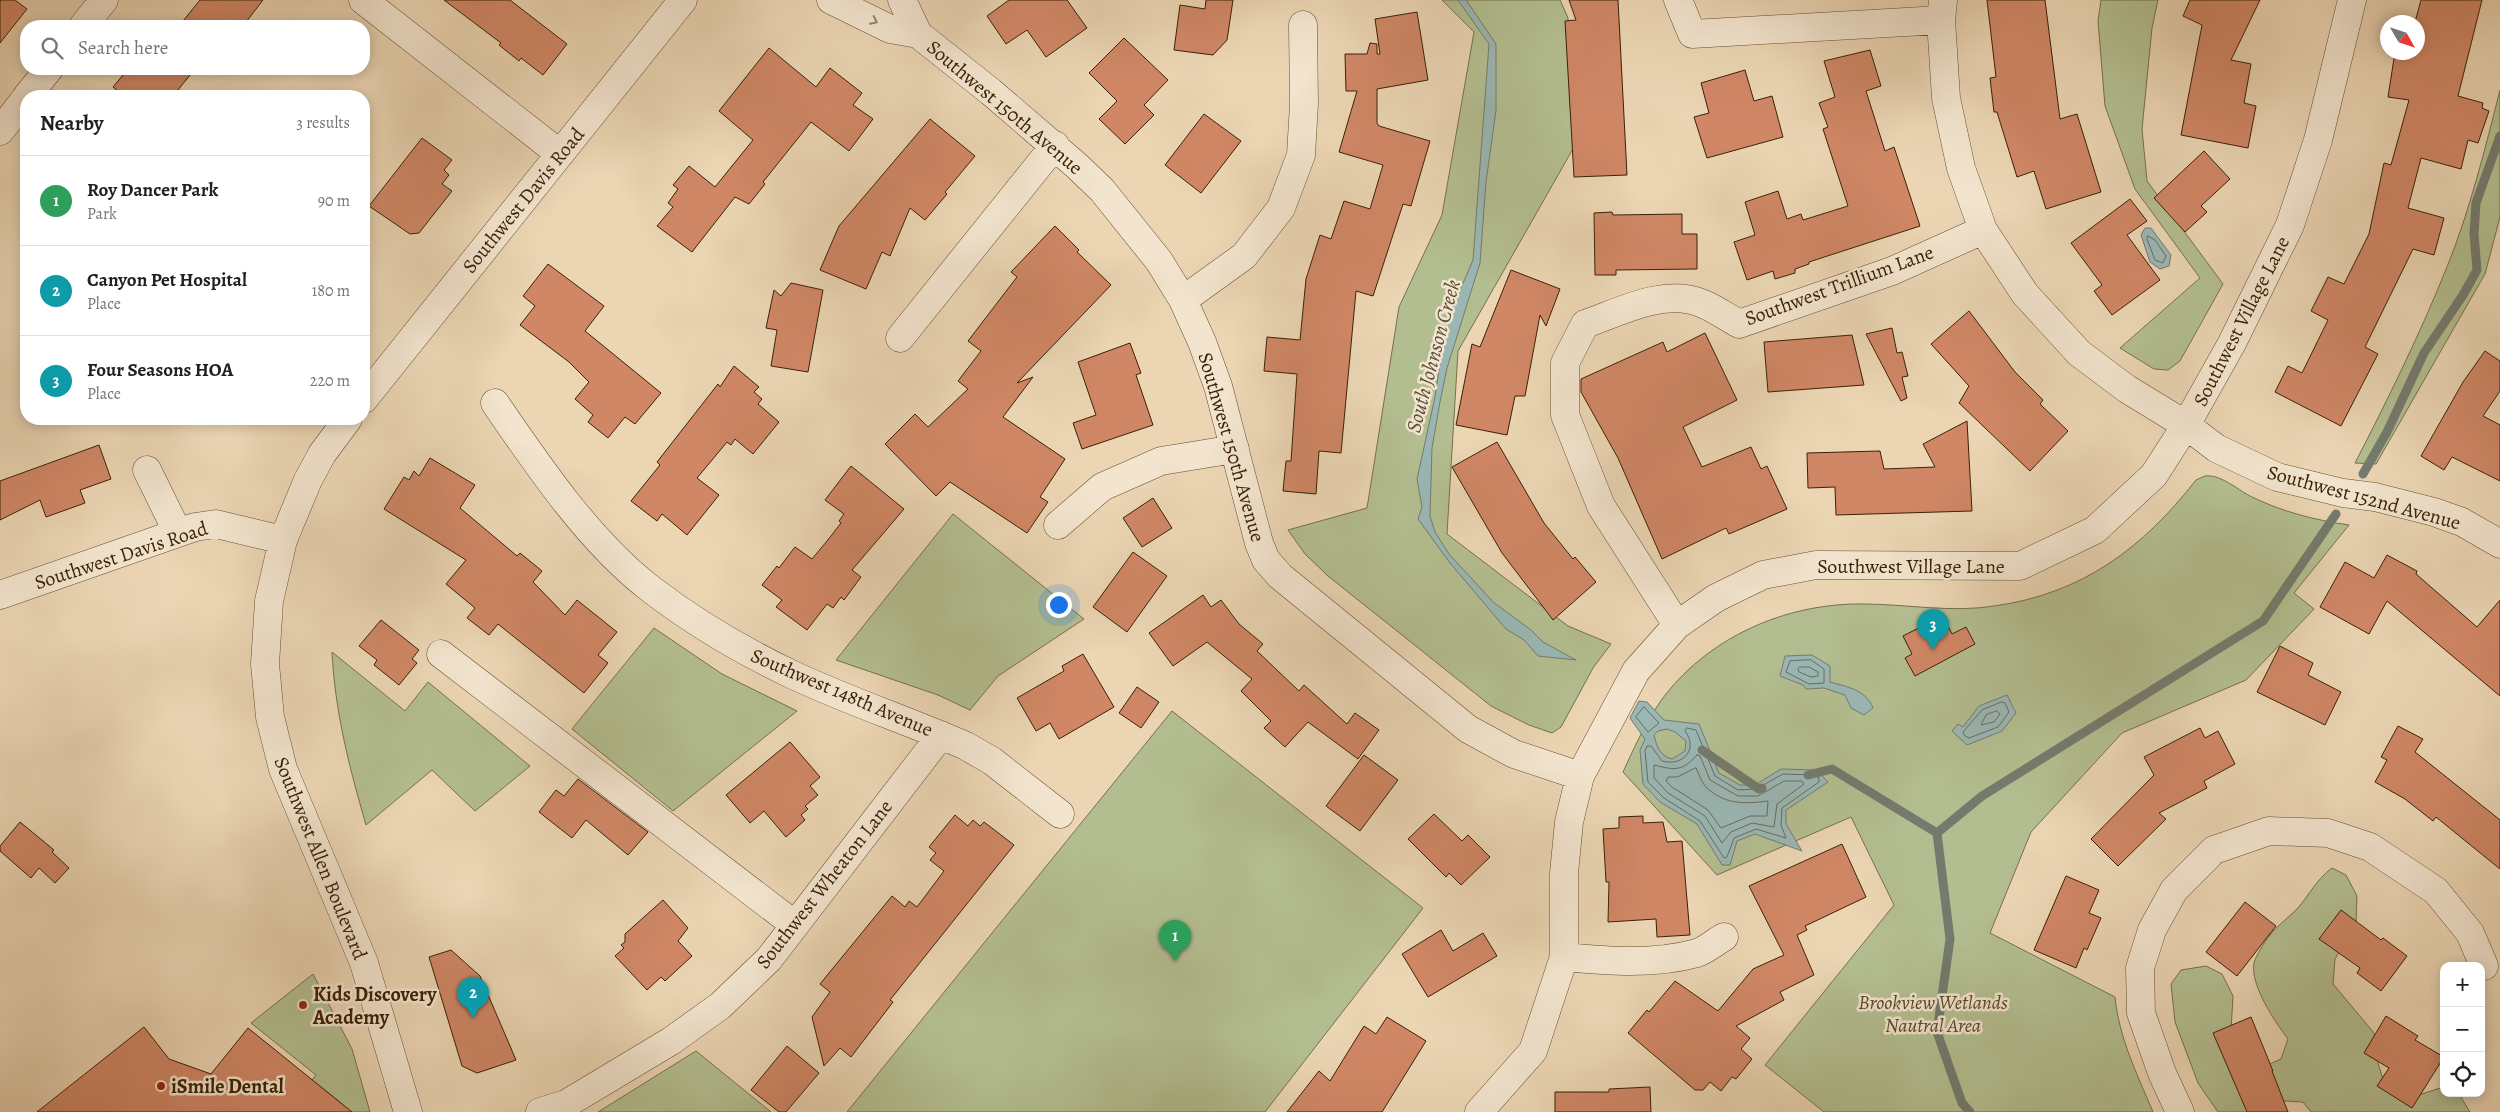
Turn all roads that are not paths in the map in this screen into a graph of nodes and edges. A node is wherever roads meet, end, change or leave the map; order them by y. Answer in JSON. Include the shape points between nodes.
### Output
{"nodes":[{"id":1,"x":104,"y":0,"type":"edge"},
{"id":2,"x":363,"y":0,"type":"edge"},
{"id":3,"x":682,"y":0,"type":"edge"},
{"id":4,"x":831,"y":0,"type":"edge"},
{"id":5,"x":902,"y":0,"type":"edge"},
{"id":6,"x":1678,"y":0,"type":"edge"},
{"id":7,"x":2352,"y":0,"type":"edge"},
{"id":8,"x":1942,"y":10,"type":"edge"},
{"id":9,"x":88,"y":20,"type":"edge"},
{"id":10,"x":1303,"y":25,"type":"dead end"},
{"id":11,"x":918,"y":34,"type":"junction"},
{"id":12,"x":44,"y":75,"type":"edge"},
{"id":13,"x":32,"y":90,"type":"edge"},
{"id":14,"x":20,"y":106,"type":"edge"},
{"id":15,"x":0,"y":131,"type":"edge"},
{"id":16,"x":1055,"y":145,"type":"junction"},
{"id":17,"x":560,"y":154,"type":"junction"},
{"id":18,"x":1983,"y":230,"type":"junction"},
{"id":19,"x":1182,"y":300,"type":"junction"},
{"id":20,"x":900,"y":338,"type":"dead end"},
{"id":21,"x":370,"y":392,"type":"edge"},
{"id":22,"x":495,"y":402,"type":"dead end"},
{"id":23,"x":344,"y":425,"type":"edge"},
{"id":24,"x":2186,"y":425,"type":"junction"},
{"id":25,"x":1235,"y":449,"type":"junction"},
{"id":26,"x":147,"y":470,"type":"dead end"},
{"id":27,"x":1058,"y":525,"type":"dead end"},
{"id":28,"x":178,"y":533,"type":"junction"},
{"id":29,"x":283,"y":540,"type":"junction"},
{"id":30,"x":2500,"y":544,"type":"edge"},
{"id":31,"x":0,"y":595,"type":"edge"},
{"id":32,"x":1677,"y":625,"type":"junction"},
{"id":33,"x":441,"y":654,"type":"dead end"},
{"id":34,"x":941,"y":735,"type":"junction"},
{"id":35,"x":1580,"y":776,"type":"junction"},
{"id":36,"x":1060,"y":814,"type":"dead end"},
{"id":37,"x":795,"y":925,"type":"junction"},
{"id":38,"x":1724,"y":937,"type":"dead end"},
{"id":39,"x":1564,"y":957,"type":"junction"},
{"id":40,"x":2482,"y":962,"type":"edge"},
{"id":41,"x":555,"y":1110,"type":"edge"},
{"id":42,"x":408,"y":1112,"type":"edge"},
{"id":43,"x":1479,"y":1112,"type":"edge"},
{"id":44,"x":2180,"y":1112,"type":"edge"}],
"edges":[{"from":1,"to":9,"type":"street"},
{"from":2,"to":17,"type":"street"},
{"from":3,"to":17,"type":"street","name":"Southwest Davis Road"},
{"from":4,"to":11,"type":"street","name":"Southwest 150th Avenue","one_way":true,"via":[[890,28]]},
{"from":5,"to":11,"type":"street","name":"Southwest 150th Avenue"},
{"from":6,"to":8,"type":"street","via":[[1692,34]]},
{"from":7,"to":24,"type":"street","name":"Southwest Village Lane","via":[[2318,140],[2290,225],[2232,343]]},
{"from":8,"to":18,"type":"street","name":"Southwest 152nd Avenue","via":[[1946,98],[1961,168]]},
{"from":10,"to":19,"type":"street","via":[[1301,155],[1281,208],[1244,256]]},
{"from":11,"to":16,"type":"street","name":"Southwest 150th Avenue"},
{"from":12,"to":13,"type":"street"},
{"from":14,"to":15,"type":"street"},
{"from":16,"to":19,"type":"street","name":"Southwest 150th Avenue","via":[[1102,190],[1133,227],[1159,261]]},
{"from":16,"to":20,"type":"street"},
{"from":17,"to":21,"type":"street","name":"Southwest Davis Road"},
{"from":18,"to":24,"type":"street","name":"Southwest 152nd Avenue","via":[[2025,294],[2079,353],[2127,389]]},
{"from":18,"to":32,"type":"street","name":"Southwest Trillium Lane","via":[[1892,270],[1739,324],[1701,302],[1674,298],[1632,307],[1585,324],[1565,363],[1565,415],[1601,506]]},
{"from":19,"to":25,"type":"street","name":"Southwest 150th Avenue","via":[[1218,386]]},
{"from":22,"to":34,"type":"street","name":"Southwest 148th Avenue","via":[[529,452],[593,533],[652,590],[736,646],[792,675]]},
{"from":23,"to":29,"type":"street","via":[[308,480]]},
{"from":24,"to":30,"type":"street","name":"Southwest 152nd Avenue","via":[[2216,448],[2277,478],[2434,512],[2462,522]]},
{"from":24,"to":32,"type":"street","name":"Southwest Village Lane","via":[[2154,476],[2095,530],[2020,566],[1816,565],[1763,575],[1716,598]]},
{"from":25,"to":27,"type":"street","via":[[1161,461],[1102,488]]},
{"from":25,"to":35,"type":"street","name":"Southwest 150th Avenue","via":[[1259,543],[1266,560],[1280,576],[1468,729],[1514,754]]},
{"from":26,"to":28,"type":"street"},
{"from":28,"to":29,"type":"street","name":"Southwest Davis Road","via":[[216,524]]},
{"from":28,"to":31,"type":"street","name":"Southwest Davis Road"},
{"from":29,"to":42,"type":"street","name":"Southwest Allen Boulevard","via":[[266,627],[265,664],[270,717],[297,807],[364,963]]},
{"from":32,"to":35,"type":"street","name":"Southwest Village Lane","via":[[1636,671]]},
{"from":33,"to":37,"type":"street"},
{"from":34,"to":36,"type":"street","name":"Southwest 148th Avenue","via":[[992,761]]},
{"from":34,"to":37,"type":"street","name":"Southwest Wheaton Lane"},
{"from":35,"to":39,"type":"street","name":"Southwest Village Lane","via":[[1569,822],[1564,873]]},
{"from":37,"to":41,"type":"street","name":"Southwest Wheaton Lane","via":[[769,959],[720,1006],[671,1041]]},
{"from":38,"to":39,"type":"street","via":[[1698,952],[1650,960]]},
{"from":39,"to":43,"type":"street","name":"Southwest Village Lane","via":[[1533,1051]]},
{"from":40,"to":44,"type":"street","via":[[2470,933],[2436,891],[2370,847],[2328,833],[2268,831],[2214,850],[2174,890],[2152,930],[2140,968],[2141,1013]]}]}
